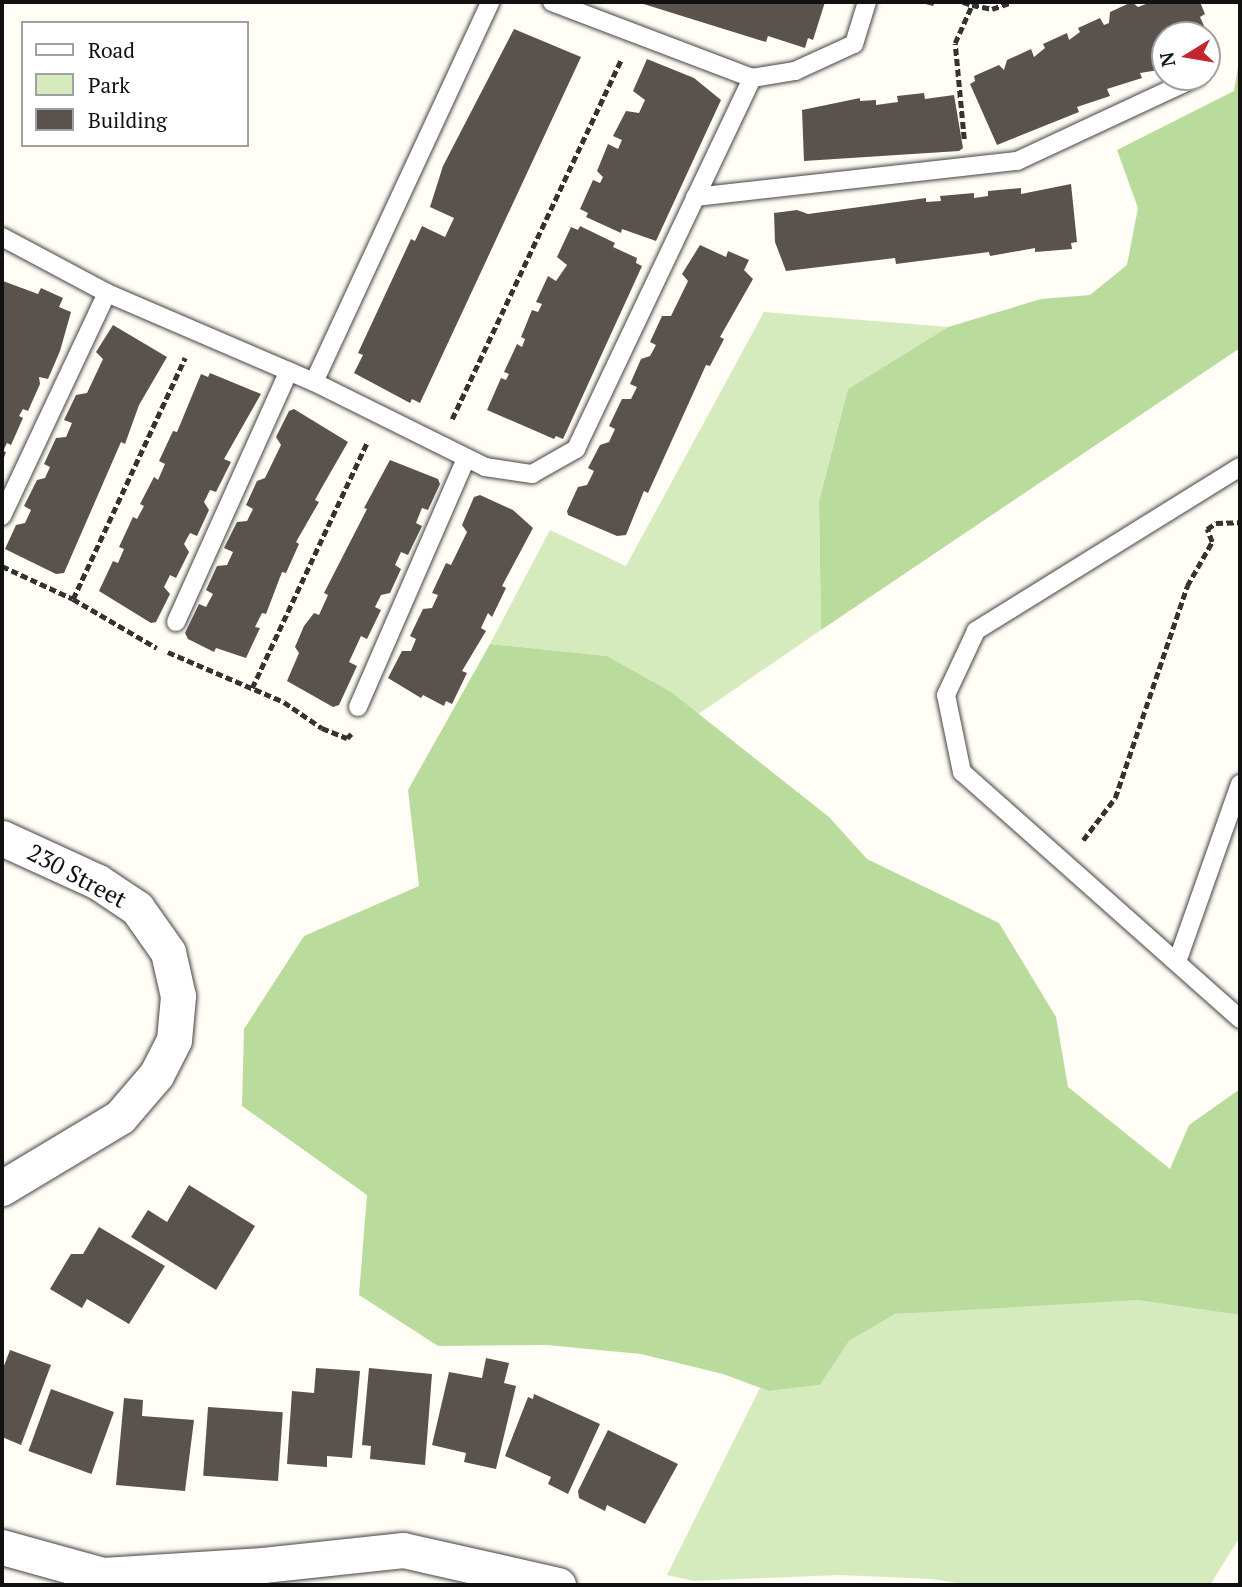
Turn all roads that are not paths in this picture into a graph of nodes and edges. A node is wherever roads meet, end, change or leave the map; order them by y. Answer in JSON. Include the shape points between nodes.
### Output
{"nodes":[{"id":1,"x":490,"y":2,"type":"edge"},
{"id":2,"x":552,"y":2,"type":"edge"},
{"id":3,"x":867,"y":2,"type":"edge"},
{"id":4,"x":752,"y":78,"type":"junction"},
{"id":5,"x":1167,"y":91,"type":"edge"},
{"id":6,"x":695,"y":197,"type":"junction"},
{"id":7,"x":2,"y":237,"type":"edge"},
{"id":8,"x":107,"y":293,"type":"junction"},
{"id":9,"x":289,"y":371,"type":"junction"},
{"id":10,"x":314,"y":382,"type":"junction"},
{"id":11,"x":466,"y":459,"type":"junction"},
{"id":12,"x":1240,"y":467,"type":"edge"},
{"id":13,"x":2,"y":516,"type":"edge"},
{"id":14,"x":176,"y":622,"type":"dead end"},
{"id":15,"x":358,"y":707,"type":"road end"},
{"id":16,"x":1240,"y":784,"type":"edge"},
{"id":17,"x":2,"y":838,"type":"edge"},
{"id":18,"x":1177,"y":962,"type":"junction"},
{"id":19,"x":1240,"y":1019,"type":"edge"},
{"id":20,"x":2,"y":1188,"type":"edge"},
{"id":21,"x":2,"y":1547,"type":"edge"},
{"id":22,"x":558,"y":1585,"type":"edge"}],
"edges":[{"from":1,"to":10,"type":"lane"},
{"from":2,"to":4,"type":"lane"},
{"from":3,"to":4,"type":"lane","via":[[854,44],[795,71]]},
{"from":4,"to":6,"type":"lane"},
{"from":5,"to":6,"type":"lane","via":[[1017,161]]},
{"from":6,"to":11,"type":"lane","via":[[576,449],[532,474],[485,467]]},
{"from":7,"to":8,"type":"lane"},
{"from":8,"to":9,"type":"lane"},
{"from":8,"to":13,"type":"lane"},
{"from":9,"to":10,"type":"lane"},
{"from":9,"to":14,"type":"lane"},
{"from":10,"to":11,"type":"lane"},
{"from":11,"to":15,"type":"lane"},
{"from":12,"to":18,"type":"lane","via":[[976,631],[946,695],[962,772]]},
{"from":16,"to":18,"type":"lane"},
{"from":17,"to":20,"type":"street","name":"230 Street","via":[[98,882],[137,908],[168,952],[178,996],[174,1040],[156,1075],[120,1117]]},
{"from":18,"to":19,"type":"lane"},
{"from":21,"to":22,"type":"street","via":[[103,1575],[403,1550]]}]}
